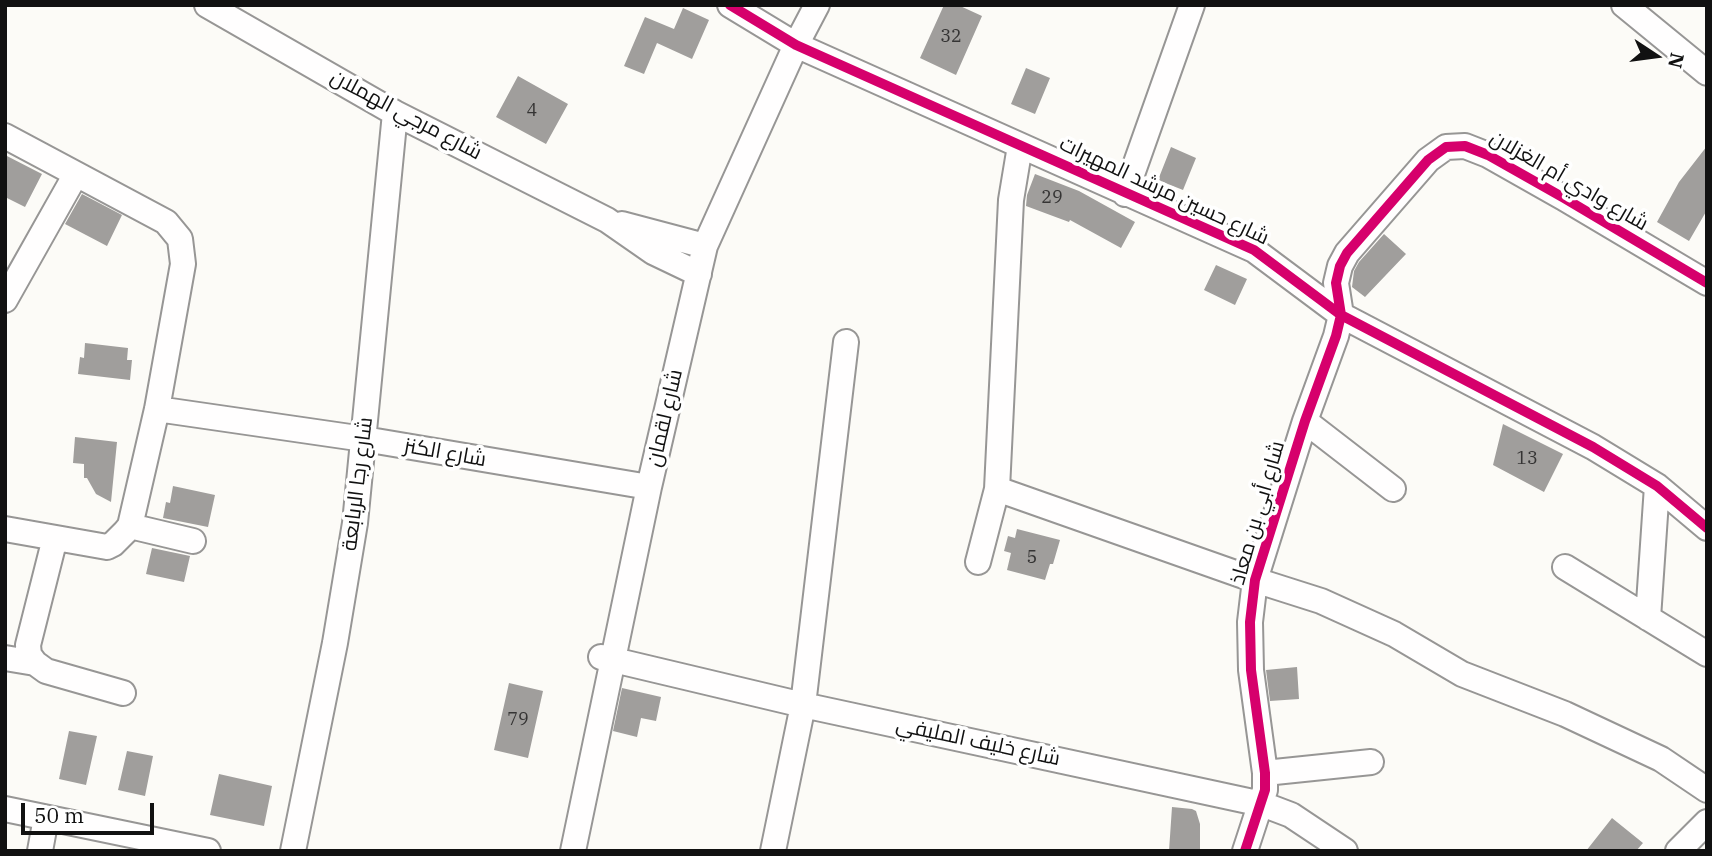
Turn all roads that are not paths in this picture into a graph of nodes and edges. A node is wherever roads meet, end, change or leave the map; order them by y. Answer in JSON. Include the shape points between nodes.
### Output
{"nodes":[{"id":1,"x":207,"y":5,"type":"edge"},
{"id":2,"x":730,"y":5,"type":"edge"},
{"id":3,"x":801,"y":5,"type":"edge"},
{"id":4,"x":817,"y":5,"type":"edge"},
{"id":5,"x":1192,"y":5,"type":"edge"},
{"id":6,"x":1623,"y":5,"type":"edge"},
{"id":7,"x":790,"y":42,"type":"junction"},
{"id":8,"x":1707,"y":73,"type":"edge"},
{"id":9,"x":395,"y":113,"type":"junction"},
{"id":10,"x":5,"y":136,"type":"edge"},
{"id":11,"x":1020,"y":146,"type":"junction"},
{"id":12,"x":76,"y":174,"type":"junction"},
{"id":13,"x":1125,"y":194,"type":"junction"},
{"id":14,"x":607,"y":220,"type":"junction"},
{"id":15,"x":700,"y":245,"type":"junction"},
{"id":16,"x":693,"y":271,"type":"junction"},
{"id":17,"x":1707,"y":283,"type":"edge"},
{"id":18,"x":5,"y":300,"type":"edge"},
{"id":19,"x":1341,"y":315,"type":"junction"},
{"id":20,"x":846,"y":342,"type":"dead end"},
{"id":21,"x":157,"y":409,"type":"junction"},
{"id":22,"x":1305,"y":422,"type":"junction"},
{"id":23,"x":364,"y":439,"type":"junction"},
{"id":24,"x":1657,"y":486,"type":"junction"},
{"id":25,"x":643,"y":487,"type":"junction"},
{"id":26,"x":997,"y":489,"type":"junction"},
{"id":27,"x":1393,"y":489,"type":"dead end"},
{"id":28,"x":130,"y":526,"type":"junction"},
{"id":29,"x":1707,"y":528,"type":"edge"},
{"id":30,"x":5,"y":529,"type":"edge"},
{"id":31,"x":55,"y":538,"type":"junction"},
{"id":32,"x":193,"y":541,"type":"dead end"},
{"id":33,"x":978,"y":562,"type":"dead end"},
{"id":34,"x":1565,"y":567,"type":"dead end"},
{"id":35,"x":1255,"y":580,"type":"junction"},
{"id":36,"x":1648,"y":618,"type":"junction"},
{"id":37,"x":1707,"y":654,"type":"edge"},
{"id":38,"x":5,"y":658,"type":"edge"},
{"id":39,"x":607,"y":658,"type":"junction"},
{"id":40,"x":35,"y":663,"type":"junction"},
{"id":41,"x":123,"y":694,"type":"dead end"},
{"id":42,"x":803,"y":705,"type":"junction"},
{"id":43,"x":1371,"y":762,"type":"dead end"},
{"id":44,"x":1265,"y":773,"type":"junction"},
{"id":45,"x":1707,"y":790,"type":"edge"},
{"id":46,"x":1262,"y":804,"type":"junction"},
{"id":47,"x":5,"y":809,"type":"edge"},
{"id":48,"x":46,"y":818,"type":"junction"},
{"id":49,"x":1707,"y":822,"type":"edge"},
{"id":50,"x":40,"y":851,"type":"edge"},
{"id":51,"x":208,"y":851,"type":"edge"},
{"id":52,"x":293,"y":851,"type":"edge"},
{"id":53,"x":557,"y":851,"type":"edge"},
{"id":54,"x":573,"y":851,"type":"edge"},
{"id":55,"x":773,"y":851,"type":"edge"},
{"id":56,"x":1245,"y":851,"type":"edge"},
{"id":57,"x":1345,"y":851,"type":"edge"},
{"id":58,"x":1678,"y":851,"type":"edge"}],
"edges":[{"from":1,"to":9,"type":"street","name":"شارع مرجي الهملان"},
{"from":2,"to":7,"type":"street","name":"شارع حسين مرشد المهيرات"},
{"from":3,"to":7,"type":"street","name":"شارع لقمان"},
{"from":4,"to":7,"type":"street","name":"شارع لقمان"},
{"from":5,"to":13,"type":"street"},
{"from":6,"to":8,"type":"street"},
{"from":7,"to":11,"type":"street","name":"شارع حسين مرشد المهيرات"},
{"from":7,"to":15,"type":"street","name":"شارع لقمان"},
{"from":9,"to":14,"type":"street","name":"شارع مرجي الهملان"},
{"from":9,"to":23,"type":"street","name":"شارع رجا الربابعة"},
{"from":10,"to":12,"type":"street"},
{"from":11,"to":13,"type":"street","name":"شارع حسين مرشد المهيرات"},
{"from":11,"to":26,"type":"street","via":[[1011,200]]},
{"from":12,"to":18,"type":"street"},
{"from":12,"to":21,"type":"street","via":[[166,222],[180,239],[183,264]]},
{"from":13,"to":19,"type":"street","name":"شارع حسين مرشد المهيرات","via":[[1254,250]]},
{"from":14,"to":15,"type":"street","name":"شارع مرجي الهملان"},
{"from":14,"to":16,"type":"street","name":"شارع مرجي الهملان","via":[[653,252]]},
{"from":15,"to":16,"type":"street","name":"شارع لقمان"},
{"from":16,"to":25,"type":"street","name":"شارع لقمان"},
{"from":17,"to":19,"type":"street","name":"شارع وادي أم الغزلان","via":[[1488,155],[1465,146],[1446,147],[1428,160],[1347,253],[1336,282]]},
{"from":19,"to":22,"type":"street","name":"شارع أبي بن معاذ"},
{"from":19,"to":24,"type":"street","name":"شارع حسين مرشد المهيرات","via":[[1593,447]]},
{"from":20,"to":42,"type":"street"},
{"from":21,"to":23,"type":"street","name":"شارع الكنز"},
{"from":21,"to":28,"type":"street"},
{"from":22,"to":27,"type":"street"},
{"from":22,"to":35,"type":"street","name":"شارع أبي بن معاذ"},
{"from":23,"to":25,"type":"street","name":"شارع الكنز"},
{"from":23,"to":52,"type":"street","name":"شارع رجا الربابعة","via":[[335,643]]},
{"from":24,"to":29,"type":"street","name":"شارع حسين مرشد المهيرات"},
{"from":24,"to":36,"type":"street"},
{"from":25,"to":39,"type":"street","name":"شارع لقمان"},
{"from":26,"to":33,"type":"street"},
{"from":26,"to":35,"type":"street"},
{"from":28,"to":31,"type":"street","via":[[107,547]]},
{"from":28,"to":32,"type":"street"},
{"from":30,"to":31,"type":"street"},
{"from":31,"to":40,"type":"street","via":[[28,645]]},
{"from":34,"to":36,"type":"street"},
{"from":35,"to":44,"type":"street","name":"شارع أبي بن معاذ","via":[[1251,670]]},
{"from":35,"to":45,"type":"street","via":[[1321,601],[1394,634],[1462,674],[1565,714],[1661,759]]},
{"from":36,"to":37,"type":"street"},
{"from":38,"to":40,"type":"street"},
{"from":39,"to":42,"type":"street","name":"شارع خليف المليفي"},
{"from":39,"to":53,"type":"street","name":"شارع لقمان"},
{"from":39,"to":54,"type":"street","name":"شارع لقمان"},
{"from":40,"to":41,"type":"street","via":[[46,671]]},
{"from":42,"to":46,"type":"street","name":"شارع خليف المليفي"},
{"from":42,"to":55,"type":"street"},
{"from":43,"to":44,"type":"street"},
{"from":44,"to":46,"type":"street","name":"شارع أبي بن معاذ"},
{"from":46,"to":56,"type":"street","name":"شارع أبي بن معاذ"},
{"from":46,"to":57,"type":"street","name":"شارع خليف المليفي","via":[[1291,815]]},
{"from":47,"to":48,"type":"street"},
{"from":48,"to":50,"type":"street"},
{"from":48,"to":51,"type":"street"},
{"from":49,"to":58,"type":"street"}]}
